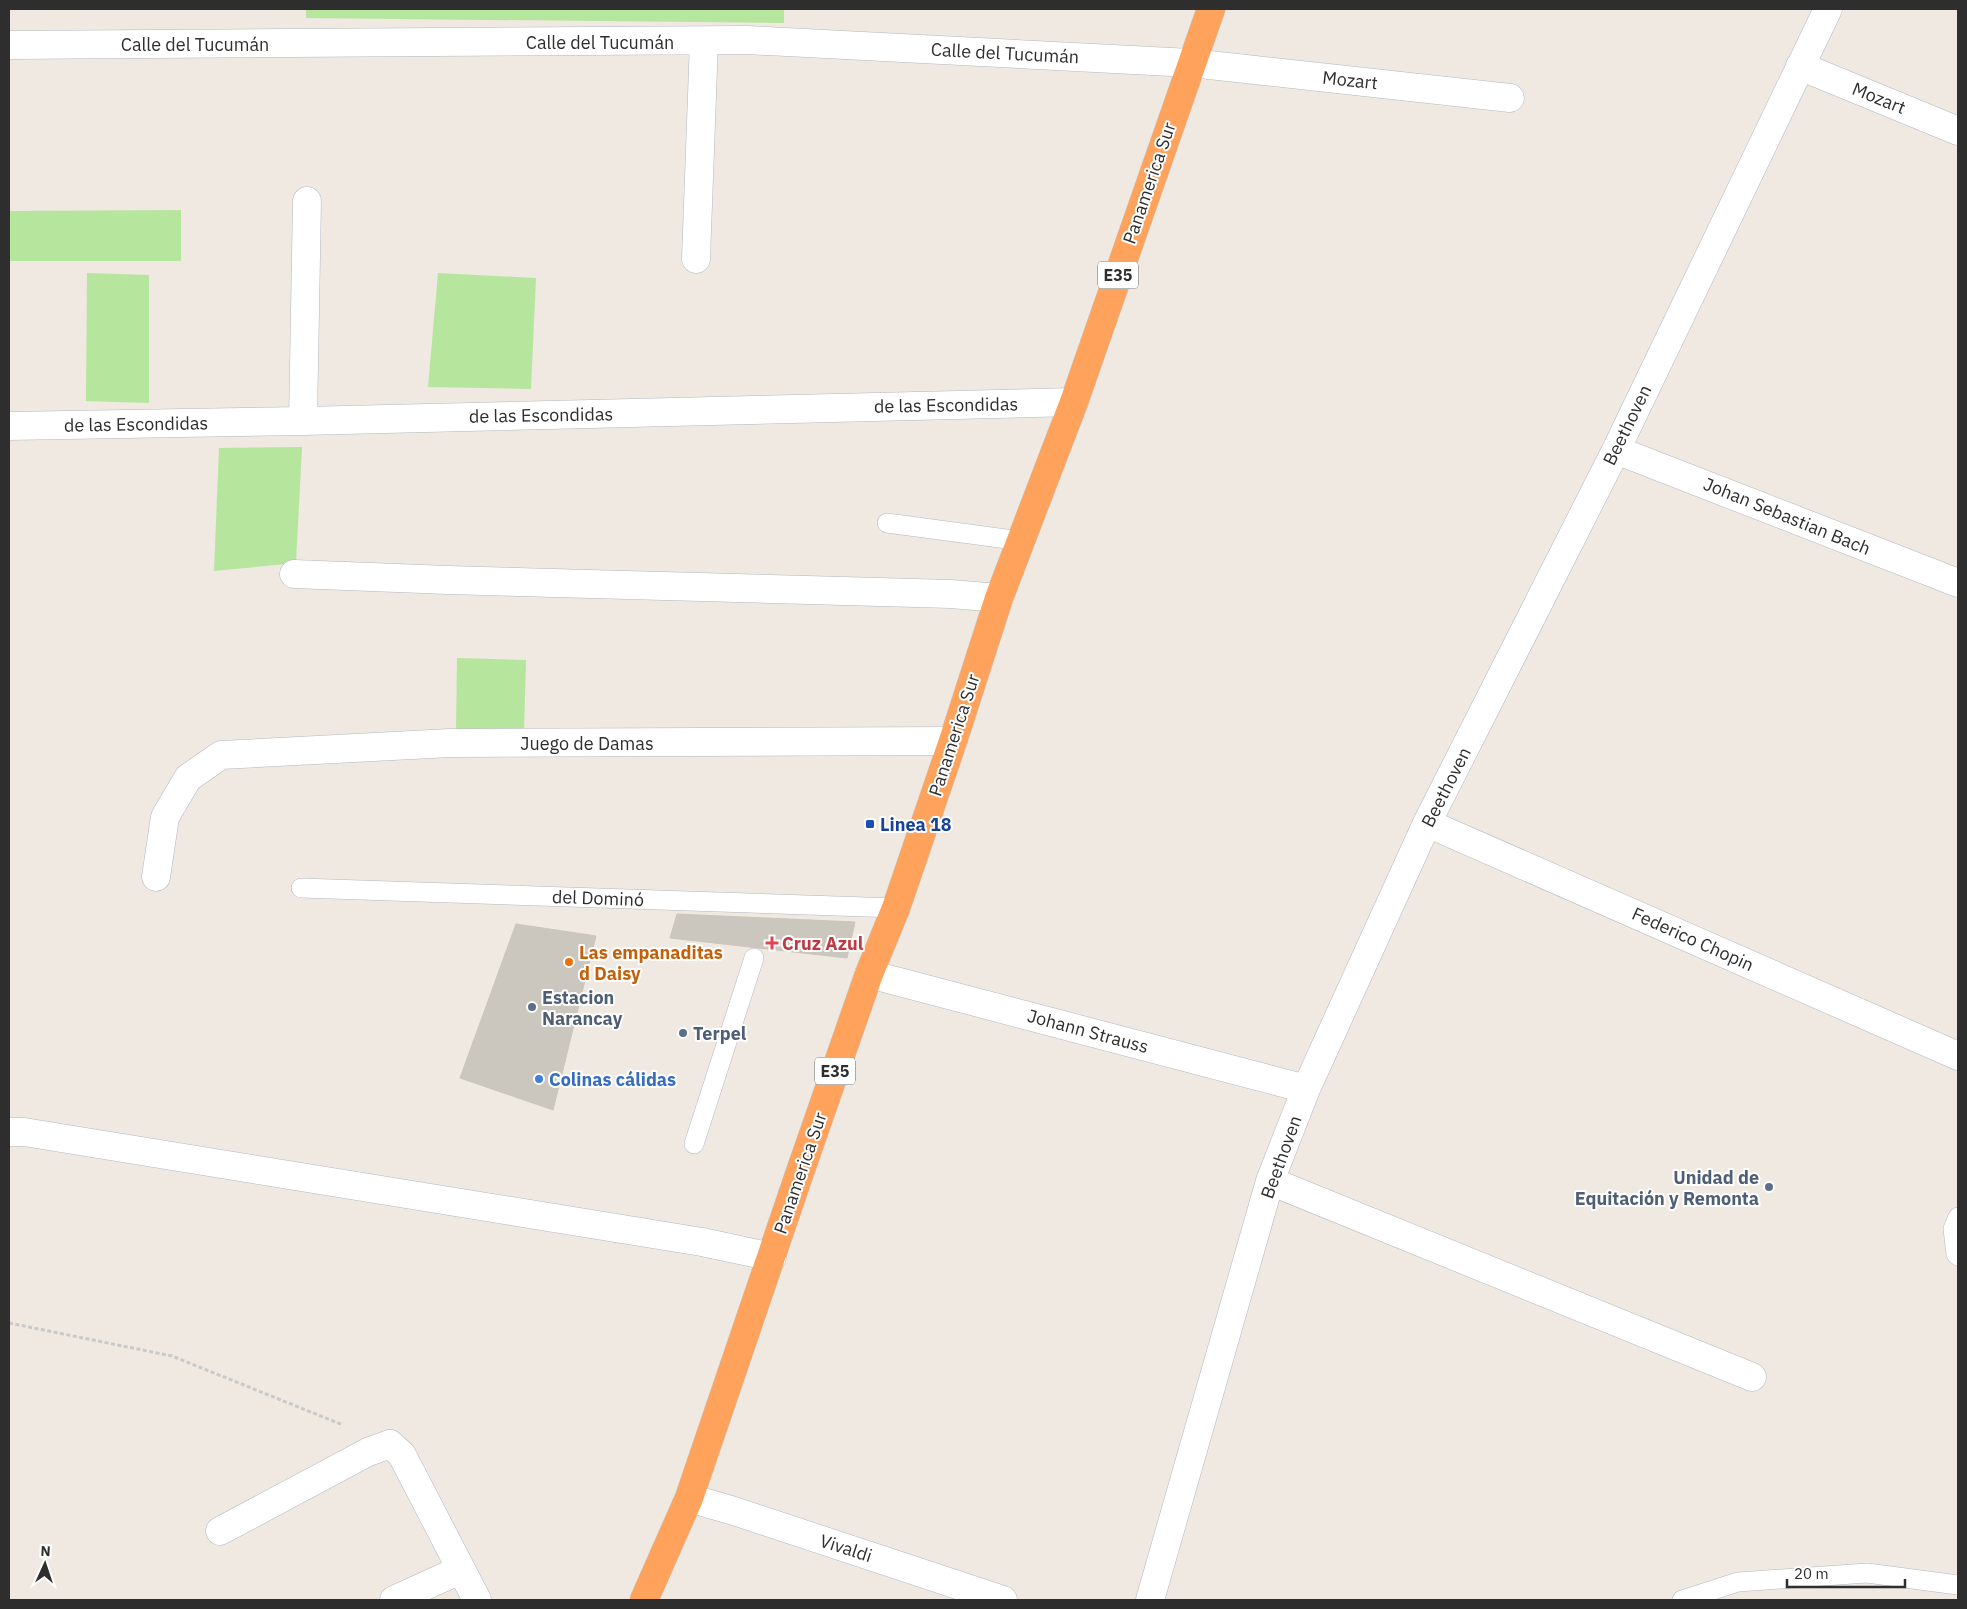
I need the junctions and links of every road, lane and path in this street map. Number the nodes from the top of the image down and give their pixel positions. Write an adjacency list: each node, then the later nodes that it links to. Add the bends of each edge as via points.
1 (1211, 9): 5 (highway, Panamerica Sur / E35)
2 (1828, 9): 6 (street, Beethoven)
3 (704, 41): 4 (street, Calle del Tucumán); 5 (street, Calle del Tucumán, via 747,40); 10 (street)
4 (9, 45)
5 (1191, 63): 7 (street, Mozart); 11 (highway, Panamerica Sur / E35)
6 (1800, 66): 8 (street, Mozart); 14 (street, Beethoven)
7 (1510, 98)
8 (1958, 131)
9 (307, 201): 12 (street)
10 (696, 259)
11 (1074, 402): 12 (street, de las Escondidas); 16 (highway, Panamerica Sur / E35)
12 (303, 421): 13 (street, de las Escondidas)
13 (9, 426)
14 (1616, 450): 18 (street, Johan Sebastian Bach); 21 (street, Beethoven)
15 (887, 523): 16 (lane)
16 (1022, 541): 19 (highway, Panamerica Sur / E35)
17 (294, 574): 19 (street)
18 (1958, 584)
19 (999, 598): 20 (highway, Panamerica Sur / E35)
20 (953, 741): 22 (street, Juego de Damas, via 450,743 221,755 188,778 165,817); 24 (highway, Panamerica Sur / E35)
21 (1427, 823): 27 (street, Federico Chopin); 28 (street, Beethoven)
22 (156, 877)
23 (301, 888): 24 (lane, del Dominó)
24 (896, 908): 26 (highway, Panamerica Sur / E35)
25 (754, 958): 30 (lane)
26 (869, 974): 28 (street, Johann Strauss); 34 (highway, Panamerica Sur / E35)
27 (1958, 1056)
28 (1306, 1089): 31 (street, Beethoven)
29 (9, 1132): 34 (street, via 34,1133 672,1237)
30 (694, 1144)
31 (1270, 1182): 36 (street); 46 (street, Beethoven)
32 (1958, 1217): 33 (lane, via 1953,1229)
33 (1958, 1256)
34 (772, 1257): 38 (highway, Panamerica Sur / E35)
35 (9, 1323): 37 (path, via 172,1356)
36 (1752, 1377)
37 (390, 1444): 39 (street, via 368,1452); 40 (street, via 402,1456)
38 (689, 1498): 44 (highway, Panamerica Sur / E35); 45 (street, Vivaldi)
39 (220, 1532)
40 (460, 1570): 42 (street); 43 (street)
41 (1958, 1585): 47 (lane, via 1867,1573 1738,1582)
42 (394, 1600)
43 (477, 1600)
44 (644, 1600)
45 (1003, 1600)
46 (1150, 1600)
47 (1682, 1600)

